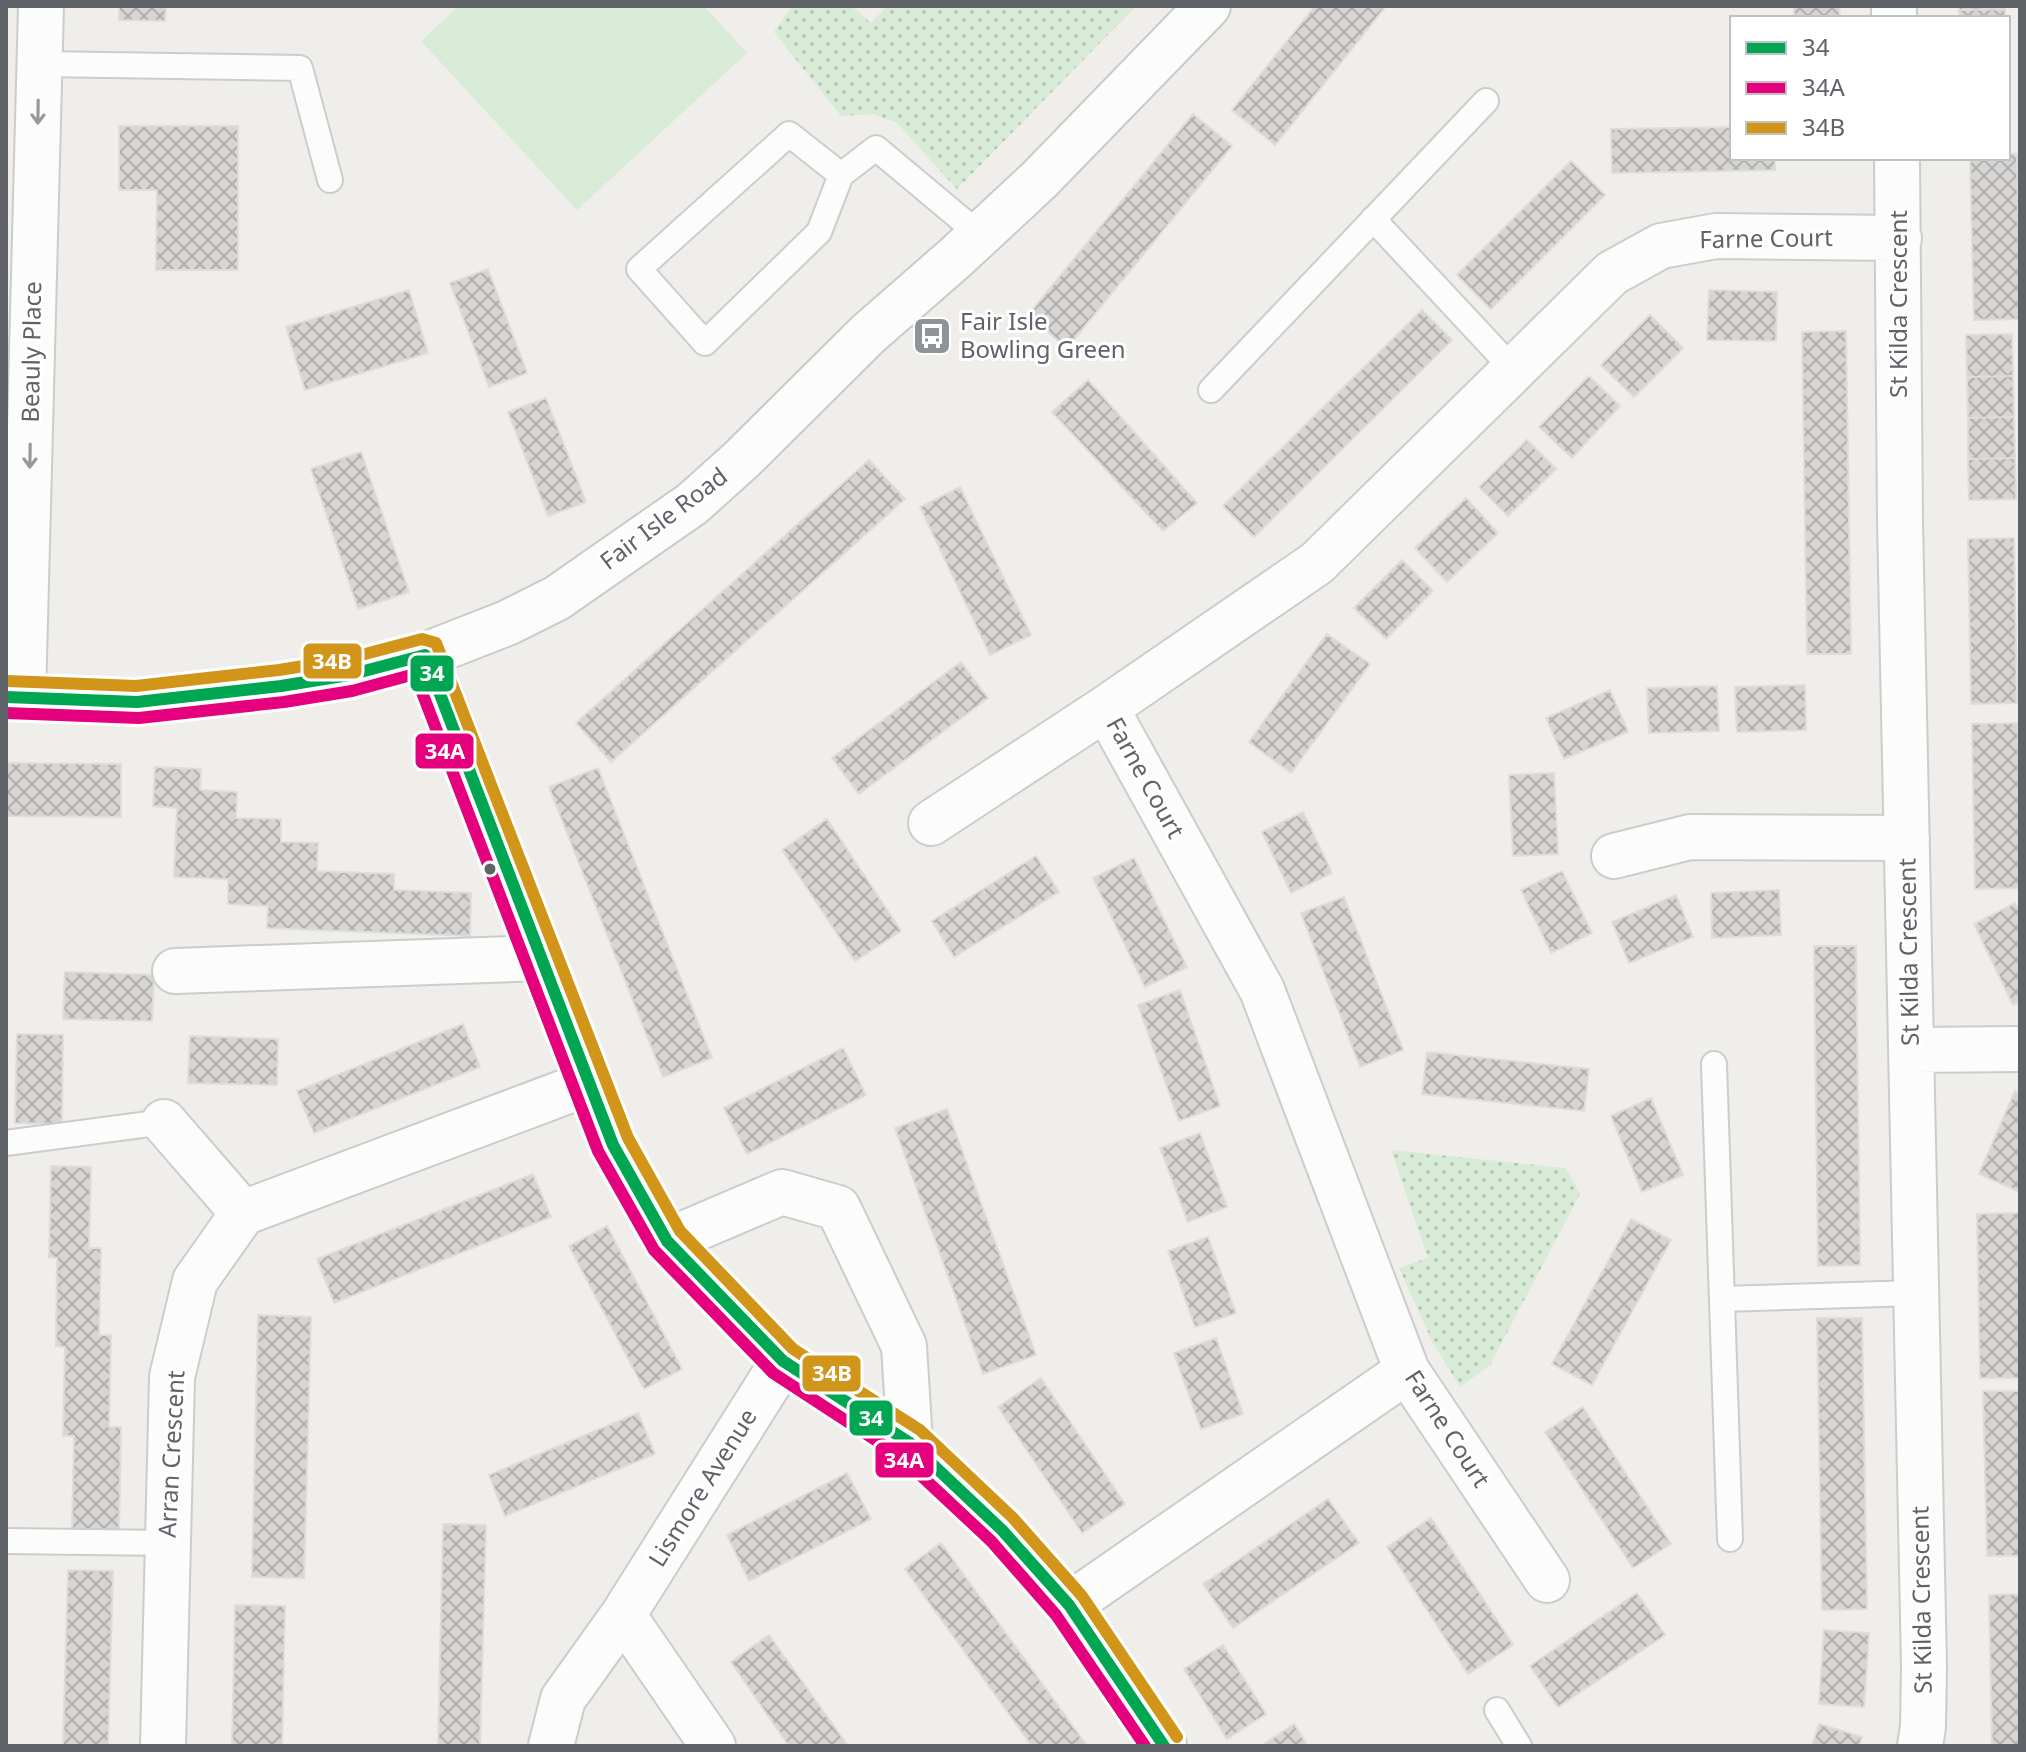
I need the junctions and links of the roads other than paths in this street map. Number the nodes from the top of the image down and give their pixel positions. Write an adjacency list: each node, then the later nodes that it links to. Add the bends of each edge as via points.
1 (41, 6): 3 (street, Beauly Place)
2 (1208, 6): 9 (street, Fair Isle Road)
3 (39, 64): 7 (lane, via 300,68); 14 (street, Beauly Place, one-way to 14)
4 (1486, 101): 8 (lane)
5 (1897, 160): 10 (street, St Kilda Crescent)
6 (841, 175): 6 (lane, via 819,232 705,343 639,269 789,134); 9 (lane, via 876,148)
7 (330, 180)
8 (1373, 219): 11 (lane); 12 (lane)
9 (980, 235): 13 (street, Fair Isle Road, via 868,334 692,504 557,598)
10 (1899, 238): 11 (street, Farne Court, via 1716,236 1661,246 1612,273); 17 (street, St Kilda Crescent)
11 (1513, 369): 15 (street, Farne Court, via 1317,563)
12 (1211, 390)
13 (425, 655): 14 (street, Fair Isle Road, via 349,675 151,700); 19 (street)
14 (15, 697)
15 (1106, 708): 16 (street); 32 (street, Farne Court, via 1262,990)
16 (931, 823)
17 (1907, 838): 18 (street, via 1690,837); 22 (street, St Kilda Crescent)
18 (1614, 856)
19 (542, 958): 20 (street); 24 (street)
20 (175, 971)
21 (2020, 1049): 22 (street)
22 (1912, 1050): 29 (street, St Kilda Crescent)
23 (1714, 1064): 30 (lane)
24 (589, 1083): 27 (street); 28 (street, via 613,1145)
25 (164, 1122): 26 (lane); 27 (street)
26 (6, 1143)
27 (243, 1213): 36 (street, Arran Crescent, via 195,1281 172,1377)
28 (667, 1241): 31 (street); 33 (street, via 782,1192 838,1208 904,1346)
29 (1916, 1293): 30 (lane); 46 (street, St Kilda Crescent, via 1924,1666)
30 (1723, 1299): 34 (lane)
31 (783, 1361): 33 (street); 39 (street, Lismore Avenue)
32 (1407, 1371): 37 (street, Farne Court); 38 (street)
33 (910, 1443): 38 (street, via 1002,1530)
34 (1730, 1539)
35 (6, 1541): 36 (lane)
36 (168, 1543): 41 (street, Arran Crescent)
37 (1547, 1580)
38 (1069, 1605): 44 (street)
39 (623, 1615): 42 (street, Lismore Avenue, via 563,1699); 43 (street)
40 (1497, 1710): 45 (lane)
41 (163, 1746)
42 (551, 1746)
43 (713, 1746)
44 (1164, 1746)
45 (1519, 1746)
46 (1920, 1746)

